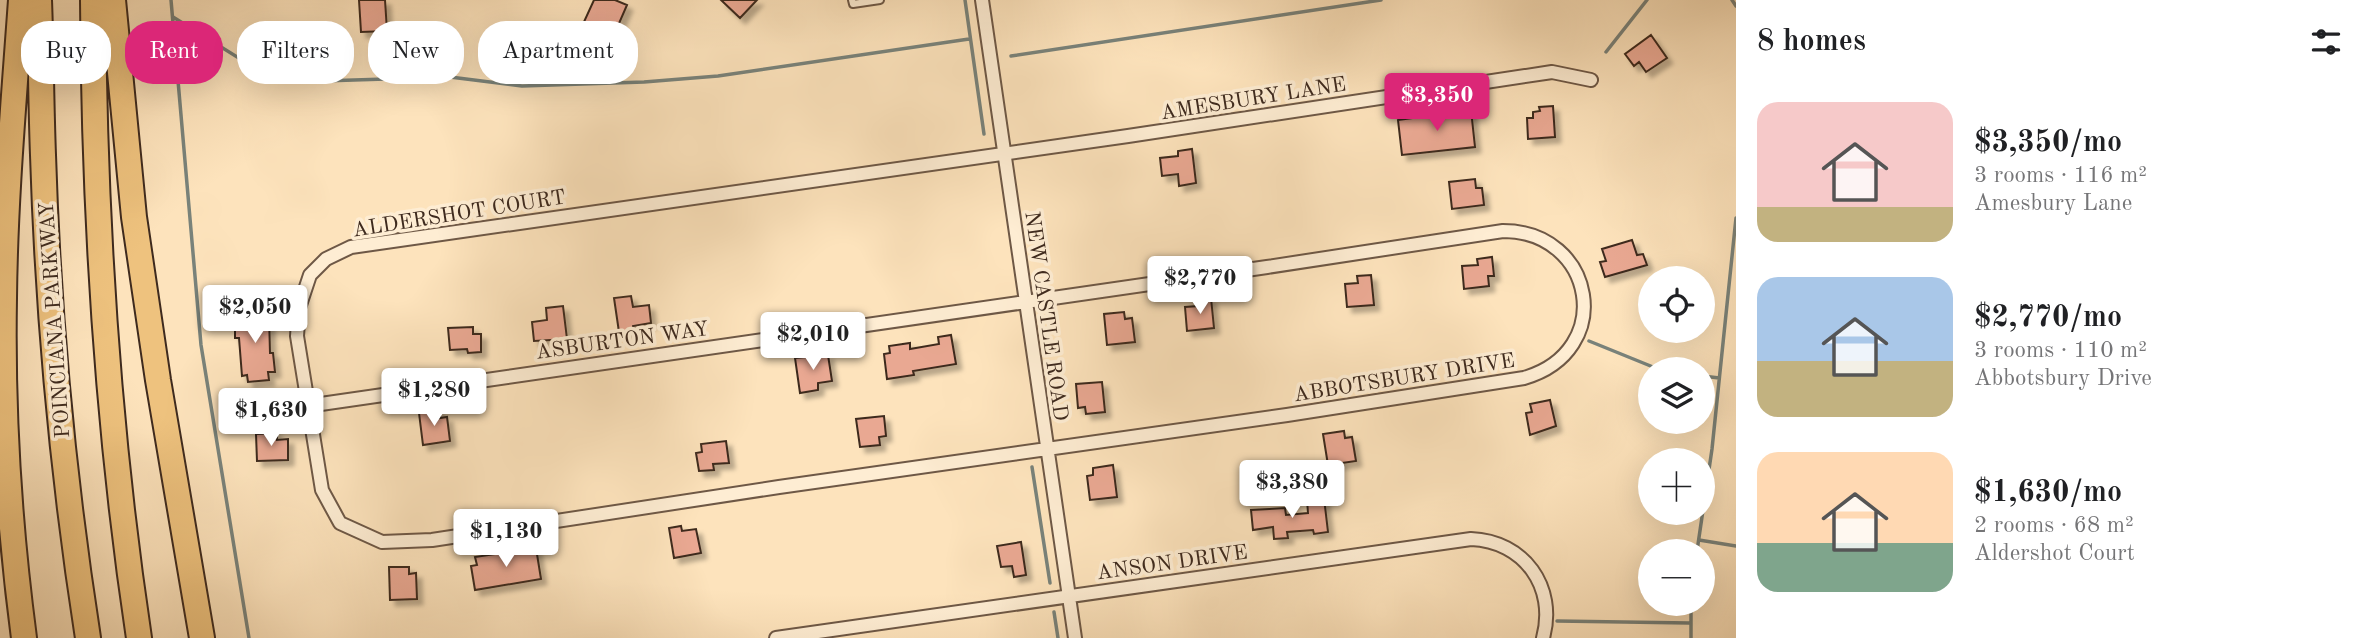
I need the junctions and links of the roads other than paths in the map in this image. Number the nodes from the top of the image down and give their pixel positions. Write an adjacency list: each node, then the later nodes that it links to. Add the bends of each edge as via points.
1 (22, 0): 14 (highway, via 5,247 4,362 10,507)
2 (39, 0): 15 (highway, POINCIANA PARKWAY, via 59,417)
3 (93, 0): 16 (highway, via 104,338)
4 (113, 0): 17 (highway, via 134,217)
5 (880, 0): 7 (lane)
6 (982, 0): 9 (street, NEW CASTLE ROAD)
7 (853, 2)
8 (1591, 80): 9 (street, AMESBURY LANE, via 1552,72)
9 (1004, 153): 10 (street, NEW CASTLE ROAD); 11 (street, ALDERSHOT COURT, via 351,247 326,259 303,289 297,336)
10 (1026, 300): 11 (street, ASBURTON WAY); 12 (street, NEW CASTLE ROAD); 12 (street, ABBOTSBURY DRIVE, via 1503,231 1536,236 1556,247 1570,263 1582,290 1582,321 1574,344 1555,365 1535,375)
11 (307, 406): 12 (street, ALDERSHOT COURT, via 322,490 340,523 382,542 432,540)
12 (1047, 448): 13 (street, NEW CASTLE ROAD)
13 (1068, 596): 18 (street, ANSON DRIVE); 19 (street, NEW CASTLE ROAD); 20 (street, ANSON DRIVE, via 1482,539 1513,551 1535,573 1546,606)
14 (24, 638)
15 (88, 638)
16 (139, 638)
17 (202, 638)
18 (776, 638)
19 (1074, 638)
20 (1543, 638)

